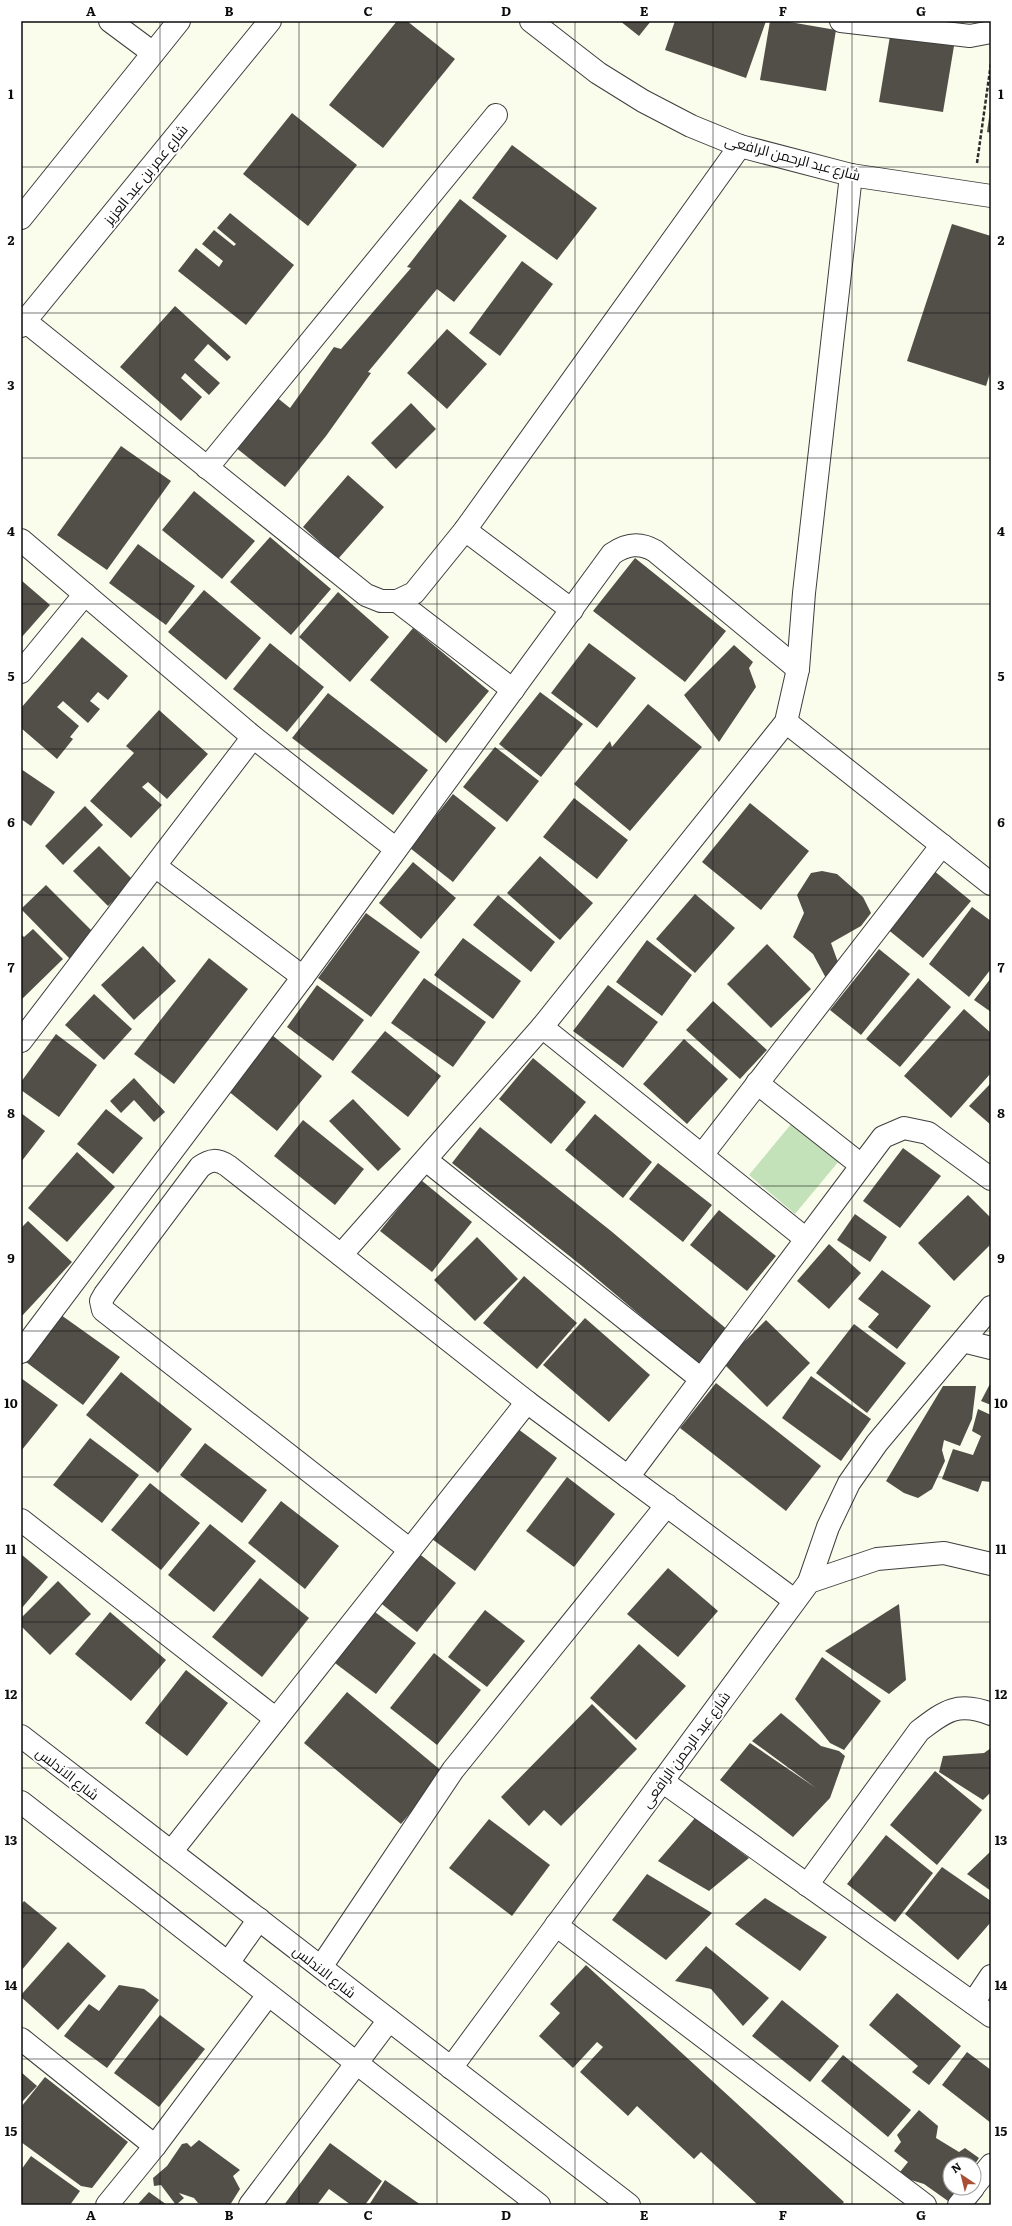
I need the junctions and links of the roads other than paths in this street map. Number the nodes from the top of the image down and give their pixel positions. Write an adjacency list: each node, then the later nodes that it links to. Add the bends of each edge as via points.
1 (110, 21): 7 (street)
2 (179, 21): 7 (street)
3 (270, 21): 13 (street, شارع عمر بن عبد العزيز)
4 (531, 21): 9 (street, شارع عبد الرحمن الرافعى, via 598,73 643,101 691,126)
5 (840, 21): 6 (street, via 970,36)
6 (991, 32)
7 (153, 53): 12 (street)
8 (496, 115): 14 (street)
9 (740, 146): 10 (street, شارع عبد الرحمن الرافعى); 15 (street)
10 (851, 175): 11 (street, شارع عبد الرحمن الرافعى); 20 (street, via 804,593)
11 (982, 195)
12 (21, 218)
13 (23, 324): 14 (street)
14 (207, 468): 18 (street, via 366,595 381,601)
15 (465, 530): 18 (street, via 414,593); 19 (street)
16 (21, 540): 17 (street)
17 (84, 594): 21 (street); 24 (street)
18 (397, 601): 22 (street)
19 (572, 610): 20 (street, via 612,554 631,545 648,547); 22 (street)
20 (798, 669): 23 (street)
21 (21, 672)
22 (513, 690): 26 (street)
23 (786, 722): 25 (street); 30 (street)
24 (253, 737): 26 (street); 27 (street)
25 (942, 845): 28 (street); 32 (street)
26 (396, 849): 29 (street)
27 (155, 866): 29 (street); 31 (street)
28 (991, 884)
29 (303, 978): 42 (street)
30 (542, 1027): 33 (street); 34 (street)
31 (21, 1041)
32 (757, 1083): 33 (street); 35 (street)
33 (702, 1155): 37 (street)
34 (426, 1160): 38 (street); 43 (street)
35 (861, 1165): 36 (street, via 883,1137 904,1128 928,1133); 37 (street)
36 (991, 1179)
37 (806, 1239): 43 (street)
38 (341, 1255): 44 (street); 48 (street, via 228,1166 219,1160 209,1161 200,1167 101,1302 103,1310)
39 (991, 1307): 40 (street)
40 (963, 1340): 41 (street); 50 (street, via 877,1444 849,1483 828,1527)
41 (991, 1348)
42 (21, 1352)
43 (701, 1379): 45 (street)
44 (527, 1402): 45 (street); 48 (street)
45 (628, 1477): 46 (street)
46 (667, 1505): 51 (street); 62 (street, via 453,1770)
47 (21, 1520): 53 (street)
48 (410, 1550): 53 (street)
49 (991, 1564): 50 (street, via 944,1553 877,1559)
50 (809, 1582): 51 (street, شارع عبد الرحمن الرافعى)
51 (794, 1600): 55 (street, شارع عبد الرحمن الرافعى)
52 (991, 1714): 58 (street, via 974,1707 944,1712 918,1731)
53 (276, 1719): 57 (street)
54 (21, 1736): 57 (street, شارع الاندلس)
55 (662, 1781): 58 (street); 60 (street, شارع عبد الرحمن الرافعى)
56 (21, 1802): 61 (street)
57 (171, 1852): 59 (street, شارع الاندلس)
58 (807, 1885): 65 (street)
59 (259, 1919): 61 (street); 62 (street, شارع الاندلس)
60 (556, 1925): 70 (street, شارع عبد الرحمن الرافعى); 79 (street)
61 (228, 1963): 64 (street)
62 (321, 1967): 67 (street, شارع الاندلس)
63 (991, 1976): 65 (street)
64 (268, 1995): 69 (street); 71 (street)
65 (973, 2003): 66 (street)
66 (991, 2016)
67 (389, 2020): 69 (street); 70 (street, شارع الاندلس)
68 (21, 2039): 71 (street)
69 (357, 2064): 76 (street); 77 (street)
70 (451, 2068): 78 (street, شارع الاندلس)
71 (155, 2146): 75 (street)
72 (991, 2165): 73 (street)
73 (982, 2176)
74 (966, 2196): 80 (street)
75 (108, 2205)
76 (250, 2205)
77 (539, 2205)
78 (629, 2205)
79 (925, 2205)
80 (959, 2205)

